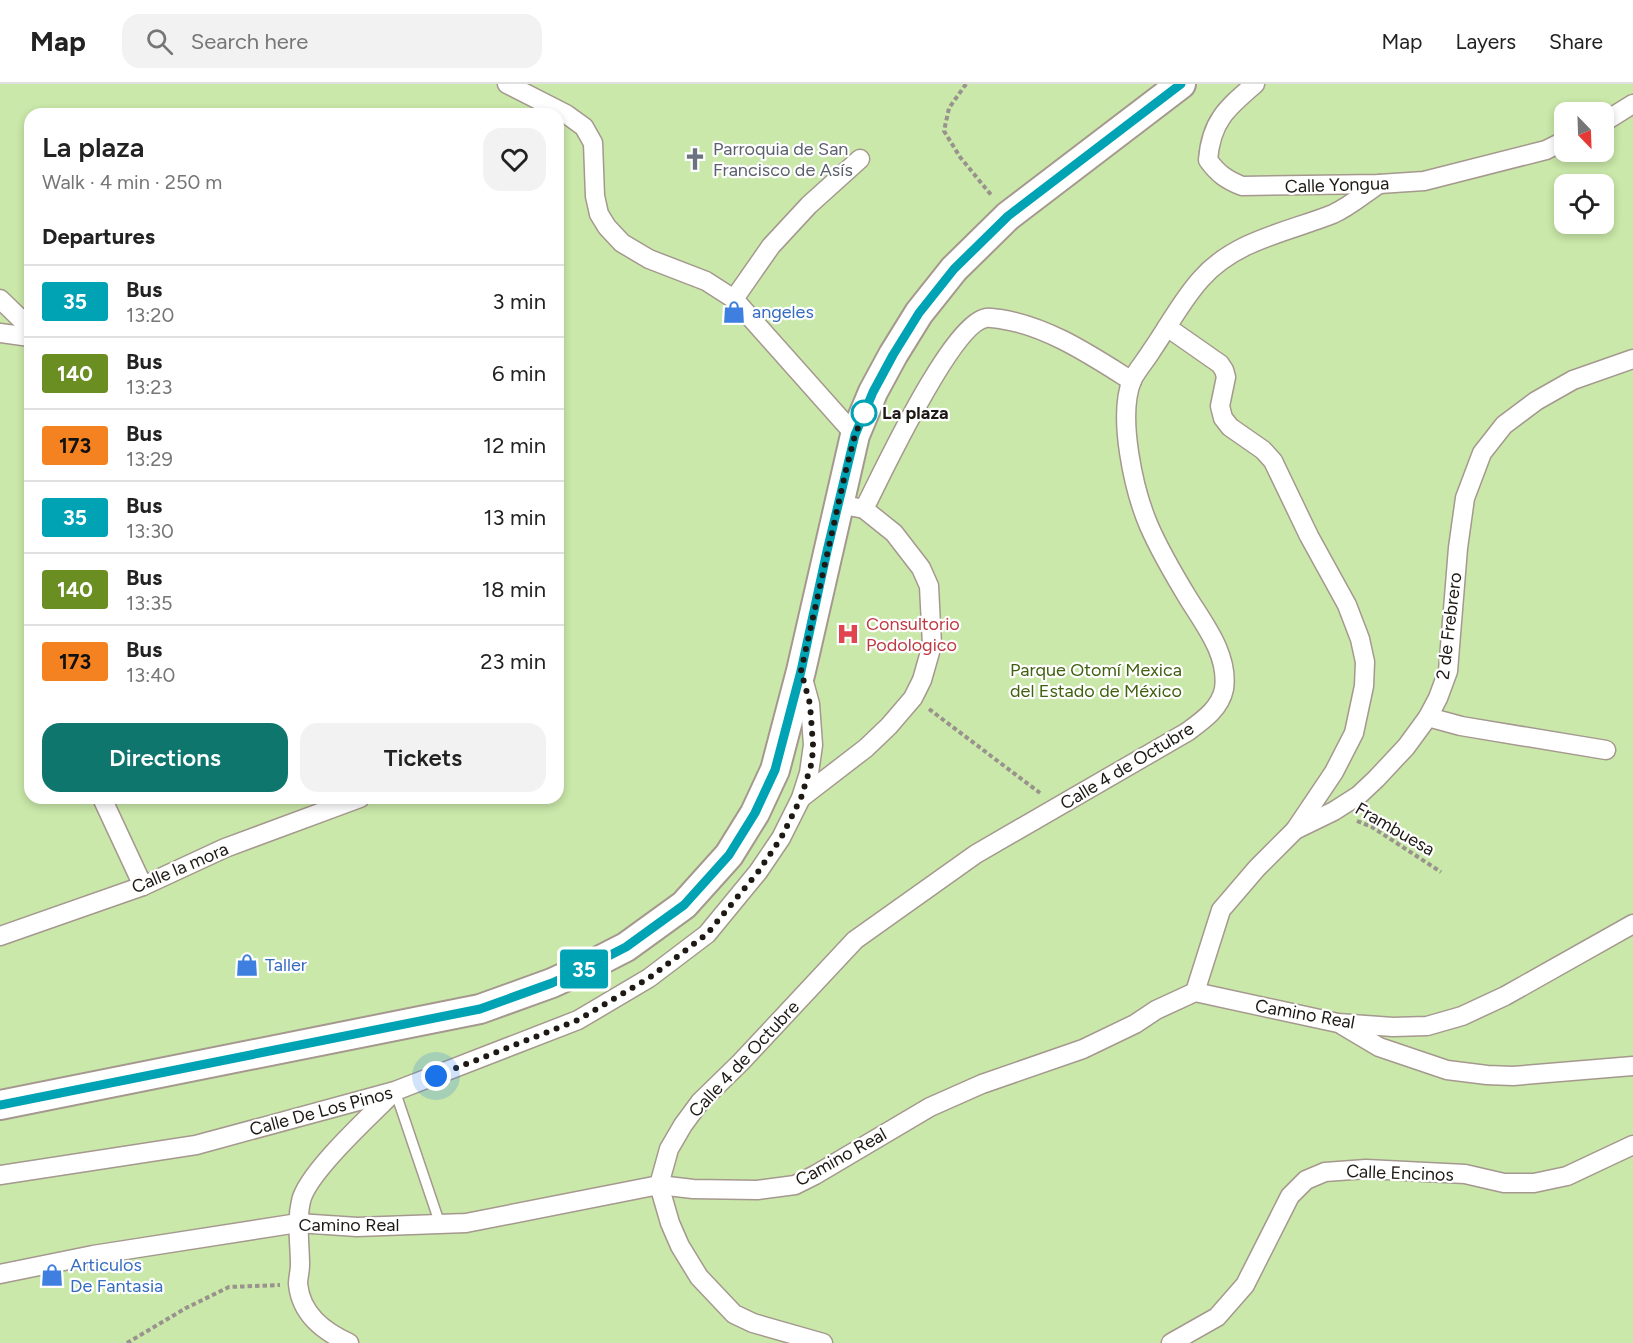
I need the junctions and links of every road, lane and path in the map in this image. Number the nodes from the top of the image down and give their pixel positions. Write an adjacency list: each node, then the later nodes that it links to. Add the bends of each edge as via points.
1 (507, 84): 6 (street)
2 (966, 84): 12 (path, via 949,108 944,131)
3 (1181, 84): 12 (main road)
4 (1255, 84): 11 (street, Calle Yongua, via 1230,105 1213,129 1208,160 1217,172 1242,186)
5 (1633, 104): 8 (street)
6 (554, 108)
7 (564, 113): 13 (street, via 584,127 593,143 598,214 621,243 649,260 706,281)
8 (1614, 116)
9 (1554, 146): 11 (street, Calle Yongua, via 1424,181)
10 (860, 159): 13 (street, via 771,246)
11 (1379, 184): 16 (street, Calle 4 de Octubre, via 1336,213 1263,237 1225,258 1201,278)
12 (1008, 216): 21 (main road, via 954,269 919,313 873,392)
13 (734, 298): 21 (street)
14 (0, 299): 15 (street)
15 (24, 322)
16 (1167, 327): 20 (street, Calle 4 de Octubre); 32 (street, via 1224,370 1220,406 1223,418 1273,461 1347,605 1360,639 1365,662 1364,686 1354,733 1334,772)
17 (0, 333): 18 (street)
18 (24, 336)
19 (1633, 359): 25 (street, 2 de Frebrero, via 1573,380 1536,401 1504,425 1482,453 1465,498 1448,671)
20 (1132, 381): 22 (street, via 1040,330 986,318 969,327 953,346); 30 (street, Calle 4 de Octubre, via 1126,413 1135,481 1162,553 1220,653 1224,688 1218,704 1187,732)
21 (855, 435): 22 (main road)
22 (851, 506): 23 (main road); 24 (street, via 894,533 929,585 932,645)
23 (801, 671): 27 (street, Calle De Los Pinos, via 810,704 813,745); 41 (main road, via 775,770 729,855 684,905 626,947 552,983 480,1009)
24 (914, 698): 27 (street, via 866,748); 30 (path)
25 (1428, 717): 26 (street); 31 (street, 2 de Frebrero, via 1377,779)
26 (1606, 750)
27 (801, 798): 40 (street, Calle De Los Pinos, via 758,872 707,934 649,978 578,1020)
28 (105, 804): 34 (street)
29 (348, 804): 34 (street, Calle la mora, via 225,848)
30 (1058, 808): 44 (street, Calle 4 de Octubre, via 976,854 855,940 700,1102 669,1149)
31 (1334, 811): 32 (street, 2 de Frebrero); 33 (path, Frambuesa, via 1371,827)
32 (1295, 830): 37 (street, 2 de Frebrero, via 1221,910)
33 (1441, 872)
34 (143, 886): 36 (street, Calle la mora)
35 (1633, 924): 38 (street, Camino Real, via 1462,1016 1426,1026)
36 (0, 936)
37 (1195, 992): 38 (street, Camino Real); 44 (street, Camino Real, via 1083,1049 982,1083 930,1107 795,1185 727,1191)
38 (1338, 1023): 39 (street, via 1379,1047 1447,1070 1513,1076)
39 (1633, 1065)
40 (395, 1091): 43 (street, Calle De Los Pinos, via 196,1145); 45 (street, via 313,1178 302,1198); 46 (lane)
41 (0, 1105)
42 (1633, 1144): 52 (street, Calle Encinos, via 1567,1176 1534,1183 1504,1183 1465,1174 1366,1169 1325,1172 1306,1180 1290,1196 1245,1285 1217,1317)
43 (0, 1175)
44 (659, 1185): 46 (street, Camino Real, via 466,1223); 51 (street, via 680,1246 716,1297 734,1314 753,1323)
45 (298, 1223): 46 (street, Camino Real, via 357,1227); 47 (street, Camino Real, via 93,1255); 48 (street)
46 (440, 1224)
47 (0, 1274)
48 (298, 1284): 49 (path, via 229,1287); 50 (street, via 304,1308 319,1326)
49 (127, 1343)
50 (349, 1343)
51 (823, 1343)
52 (1171, 1343)

